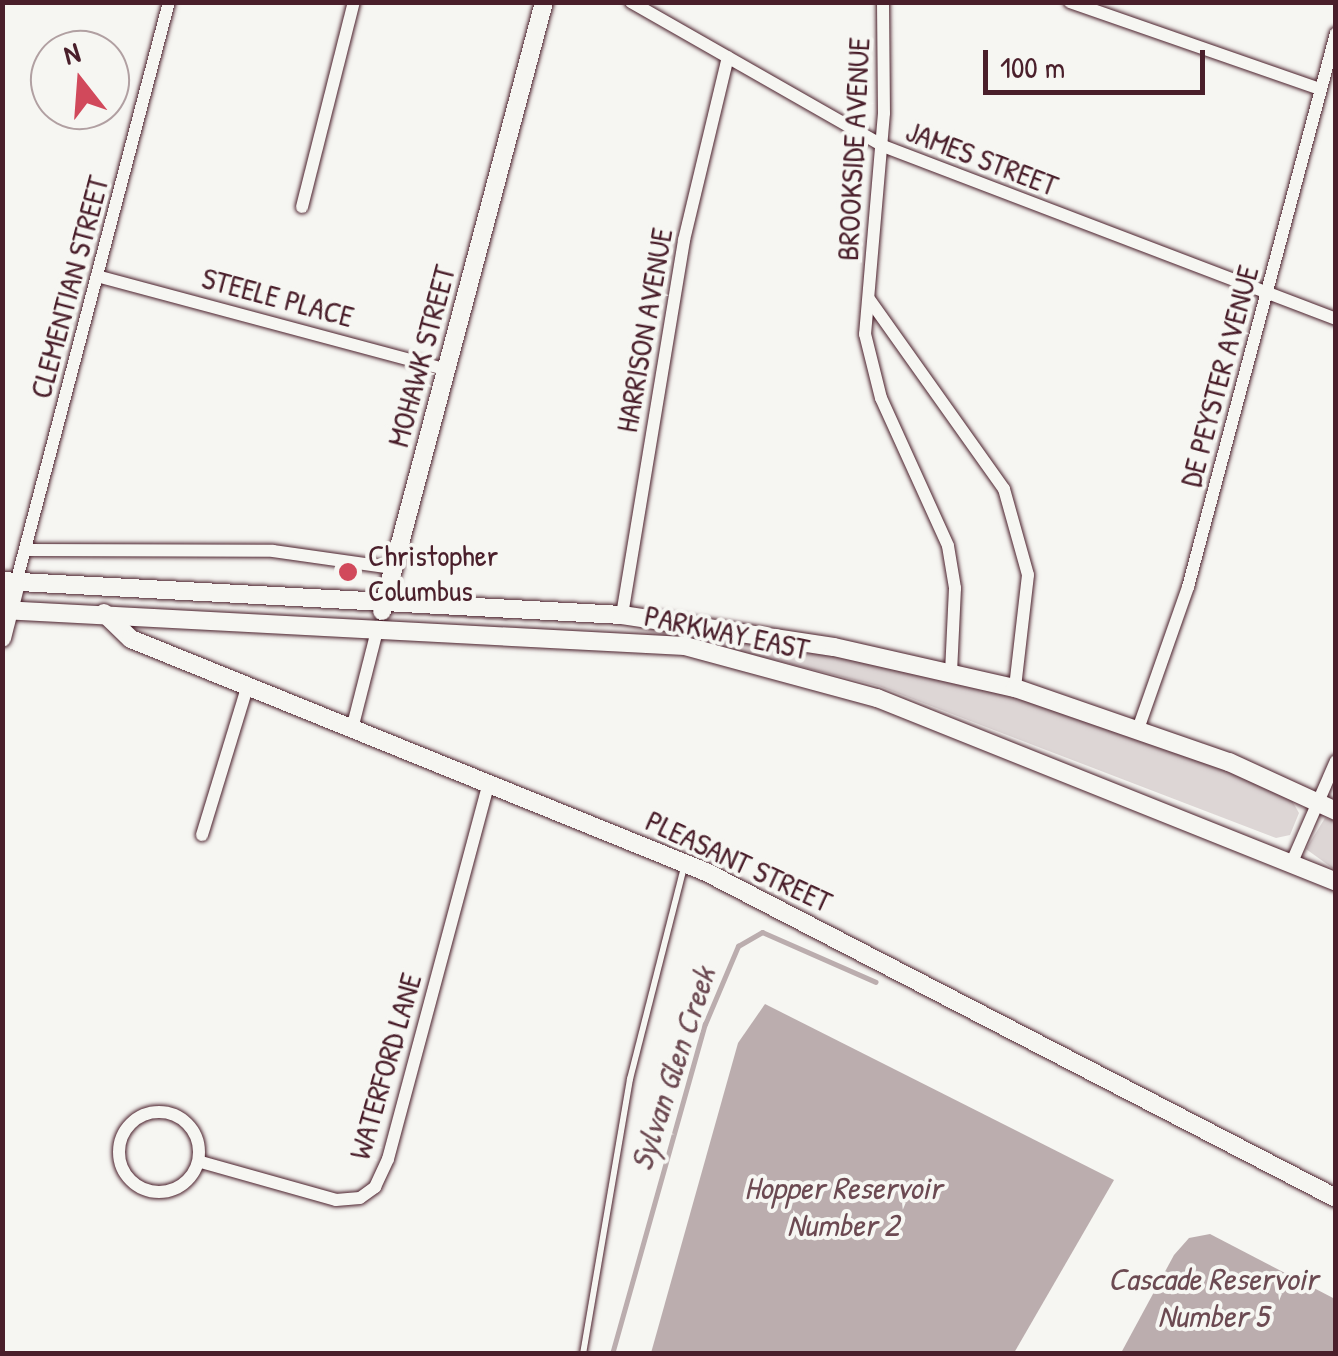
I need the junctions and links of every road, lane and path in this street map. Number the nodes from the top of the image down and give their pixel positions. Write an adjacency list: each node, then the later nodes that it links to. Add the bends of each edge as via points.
1 (168, 2): 12 (street, CLEMENTIAN STREET)
2 (354, 2): 11 (street)
3 (544, 2): 16 (street, MOHAWK STREET)
4 (631, 2): 8 (street, JAMES STREET)
5 (884, 2): 10 (street, BROOKSIDE AVENUE)
6 (1070, 2): 9 (street)
7 (1336, 33): 9 (street, DE PEYSTER AVENUE)
8 (728, 58): 10 (street, JAMES STREET); 23 (street, HARRISON AVENUE, via 684,240)
9 (1320, 89): 13 (street, DE PEYSTER AVENUE)
10 (883, 146): 13 (street, JAMES STREET); 14 (street, BROOKSIDE AVENUE)
11 (302, 206)
12 (97, 276): 16 (street, STEELE PLACE); 17 (street, CLEMENTIAN STREET)
13 (1266, 296): 15 (street, JAMES STREET); 30 (street, DE PEYSTER AVENUE, via 1188,586)
14 (869, 299): 26 (street, BROOKSIDE AVENUE, via 868,359 948,546 955,588); 28 (street, BROOKSIDE AVENUE, via 1004,490 1028,575)
15 (1336, 319)
16 (445, 369): 18 (street, MOHAWK STREET)
17 (26, 550): 18 (street, via 273,551); 19 (street, CLEMENTIAN STREET)
18 (393, 568): 20 (street, MOHAWK STREET)
19 (9, 582): 20 (street, PARKWAY EAST); 21 (street)
20 (384, 604): 23 (street, PARKWAY EAST); 24 (street, MOHAWK STREET)
21 (6, 610): 22 (street, PARKWAY EAST); 25 (street)
22 (104, 613): 24 (street, PARKWAY EAST); 27 (street, PLEASANT STREET, via 131,639)
23 (622, 614): 26 (street, PARKWAY EAST)
24 (378, 627): 29 (street, MOHAWK STREET); 36 (street, PARKWAY EAST, via 622,638 743,659 896,704)
25 (2, 638)
26 (951, 672): 28 (street, PARKWAY EAST)
27 (248, 685): 29 (street, PLEASANT STREET); 35 (street)
28 (1015, 688): 30 (street, PARKWAY EAST)
29 (353, 724): 32 (street, PLEASANT STREET)
30 (1138, 728): 33 (street, PARKWAY EAST)
31 (1336, 761): 33 (street)
32 (489, 782): 37 (street, PLEASANT STREET); 39 (street, WATERFORD LANE, via 388,1159 375,1186 360,1198 336,1200)
33 (1318, 802): 34 (street, PARKWAY EAST); 36 (street)
34 (1336, 811)
35 (202, 836)
36 (1292, 862): 38 (street, PARKWAY EAST)
37 (686, 863): 40 (street, PLEASANT STREET); 41 (lane, via 630,1079)
38 (1336, 882)
39 (201, 1162): 39 (street, via 194,1132 163,1113 132,1118 118,1142 120,1162 145,1190 179,1187)
40 (1336, 1198)
41 (583, 1354)

